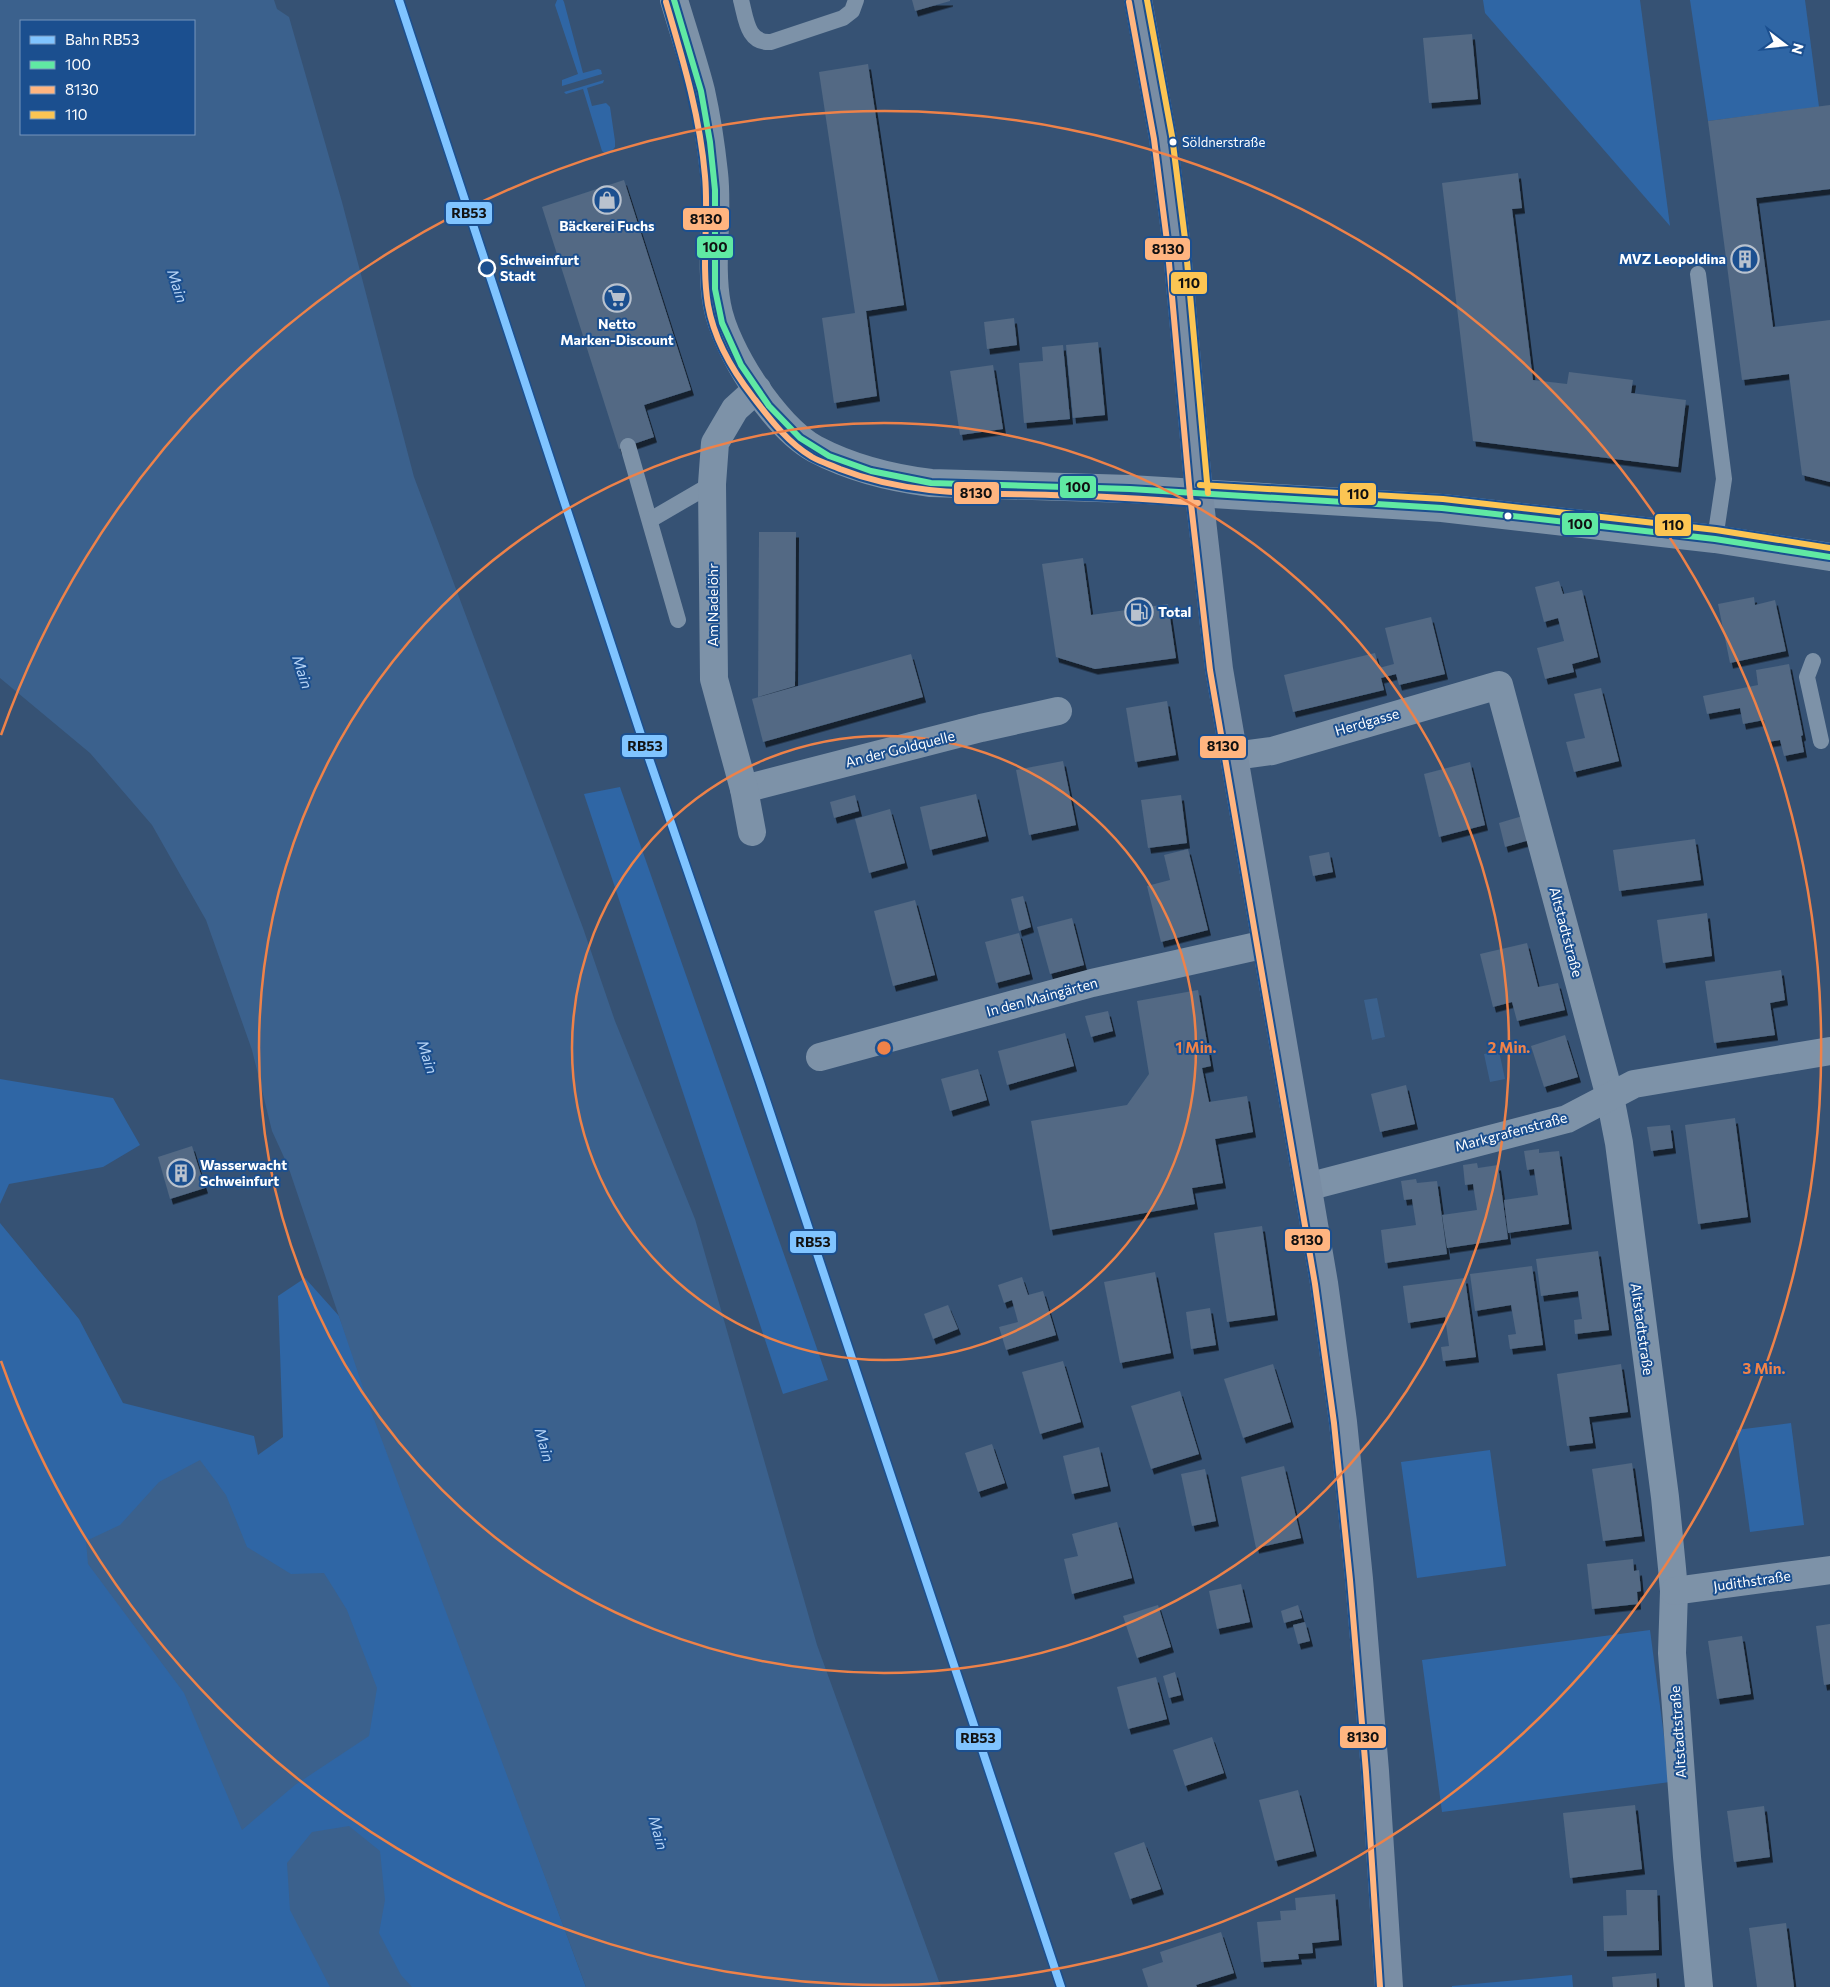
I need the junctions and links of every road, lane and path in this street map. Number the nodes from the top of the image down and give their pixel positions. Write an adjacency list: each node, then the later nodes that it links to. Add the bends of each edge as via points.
1 (674, 0): 6 (street, via 708,124 714,176 716,230 713,275 717,306 727,340)
2 (741, 0): 3 (lane, via 754,38 762,43 843,18 852,11)
3 (856, 0)
4 (1138, 0): 9 (main road, via 1163,138 1176,240)
5 (1698, 274): 11 (lane, via 1724,479)
6 (757, 389): 8 (street, Am Nadelöhr, via 735,409 715,443); 9 (street, via 791,430 814,448 848,464 902,480)
7 (628, 446): 10 (lane)
8 (712, 484): 10 (lane); 19 (street, Am Nadelöhr, via 714,679)
9 (1199, 494): 11 (street, via 1442,508); 18 (main road, via 1219,669)
10 (650, 520): 13 (lane)
11 (1715, 539): 12 (street)
12 (1830, 557)
13 (678, 620)
14 (1813, 661): 17 (lane, via 1807,678)
15 (1499, 685): 18 (street, Herdgasse, via 1272,751); 24 (street, Altstadtstraße)
16 (1058, 712): 19 (street, An der Goldquelle, via 981,728)
17 (1821, 741)
18 (1234, 756): 21 (main road)
19 (744, 789): 20 (street, Am Nadelöhr)
20 (752, 832)
21 (1266, 944): 23 (street, In den Maingärten, via 1092,983); 25 (main road)
22 (1830, 1051): 24 (street, Markgrafenstraße, via 1634,1084)
23 (820, 1057)
24 (1610, 1097): 25 (street, Markgrafenstraße, via 1567,1119); 27 (street, Altstadtstraße, via 1619,1143 1665,1497)
25 (1307, 1187): 28 (main road, via 1329,1316 1346,1447 1373,1752)
26 (1830, 1570): 27 (street, Judithstraße)
27 (1674, 1591): 29 (street, Altstadtstraße, via 1672,1653)
28 (1389, 1987)
29 (1699, 1987)

